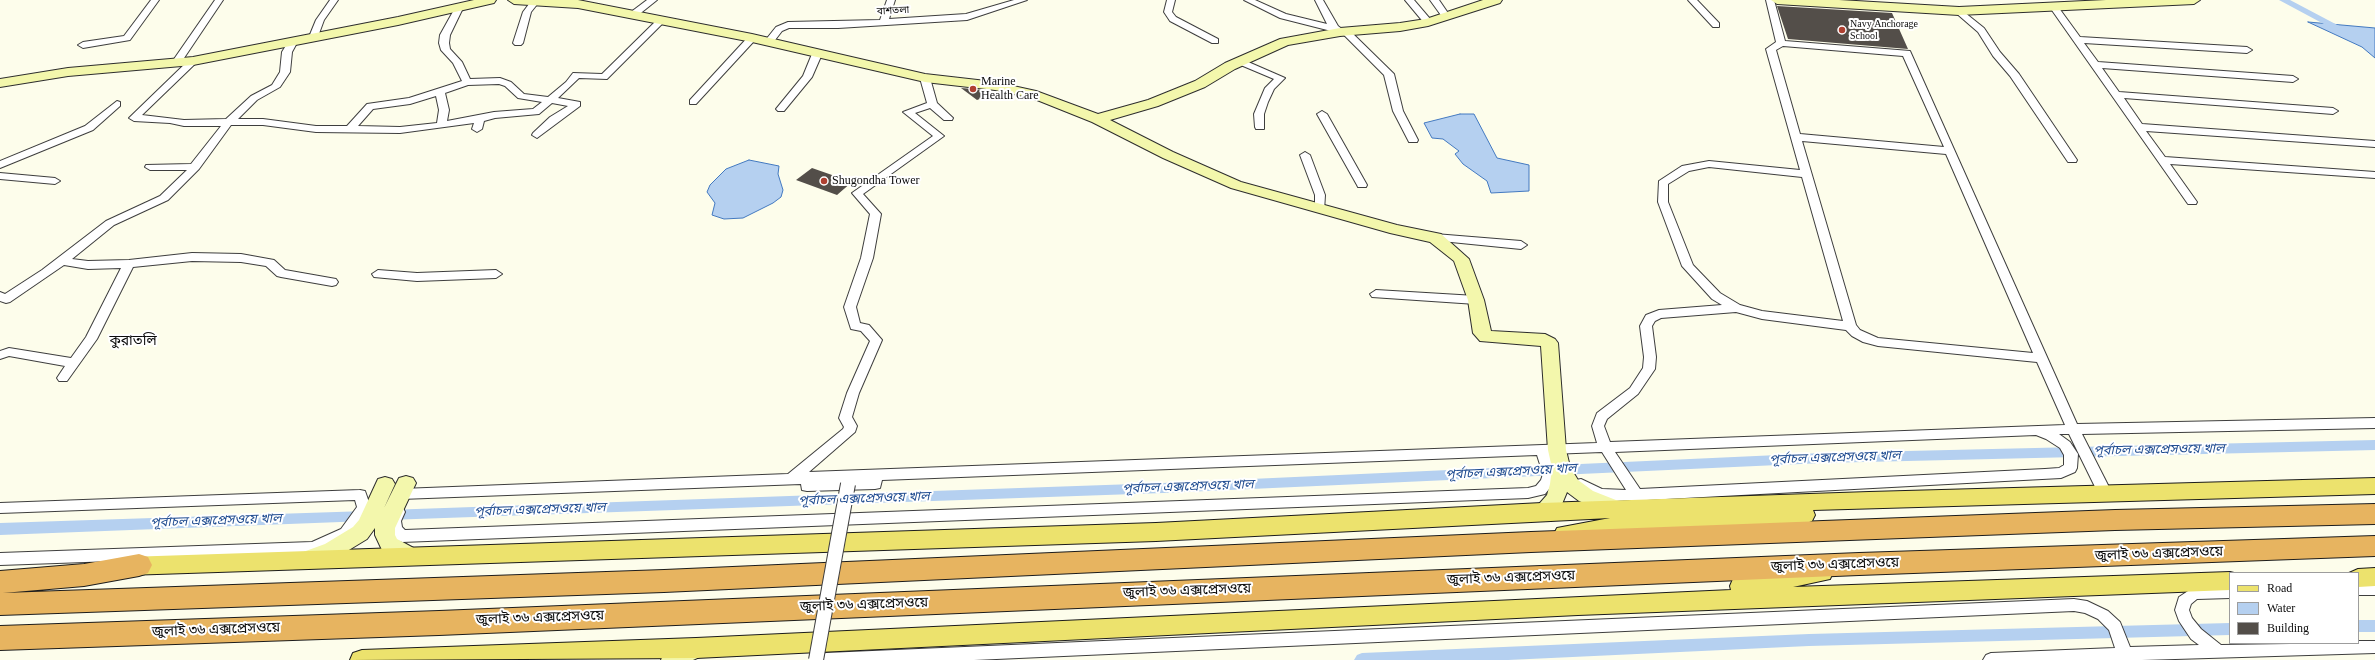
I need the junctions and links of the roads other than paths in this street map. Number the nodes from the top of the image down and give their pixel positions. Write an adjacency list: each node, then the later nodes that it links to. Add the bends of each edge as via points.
1 (155, 0): 40 (street, via 127,38)
2 (219, 0): 45 (street)
3 (334, 0): 32 (street, via 320,20)
4 (490, 0): 23 (street)
5 (514, 0): 20 (street)
6 (653, 0): 25 (street)
7 (891, 0): 28 (street)
8 (1023, 0): 19 (street, বাশতলা)
9 (1172, 0): 36 (street, via 1168,12 1173,19)
10 (1248, 0): 31 (street, via 1283,16)
11 (1319, 0): 31 (street)
12 (1409, 0): 29 (street)
13 (1434, 0): 26 (street)
14 (1496, 0): 26 (street)
15 (1692, 0): 30 (street)
16 (1770, 0): 39 (street)
17 (1777, 0): 24 (street)
18 (2194, 0): 22 (street)
19 (1012, 1): 28 (street, বাশতলা, via 966,17)
20 (535, 2): 21 (street); 38 (street, via 527,12)
21 (581, 2): 25 (street)
22 (2053, 6): 24 (street); 34 (street)
23 (459, 8): 32 (street); 49 (street, via 445,35 444,43)
24 (1959, 11): 75 (street, via 1981,30)
25 (634, 14): 27 (street)
26 (1446, 16): 29 (street)
27 (662, 20): 33 (street); 53 (street, via 604,77 576,75)
28 (884, 22): 37 (street, বাশতলা, via 788,25 779,29)
29 (1428, 22): 31 (street)
30 (1716, 26)
31 (1340, 30): 44 (street, via 1285,42); 71 (street, via 1389,74 1398,111)
32 (314, 37): 35 (street)
33 (752, 38): 37 (street); 54 (street)
34 (2077, 40): 41 (street); 46 (street)
35 (293, 41): 43 (street); 63 (street, via 287,52 284,72 275,87 254,98)
36 (1215, 41)
37 (770, 42): 42 (street)
38 (518, 43)
39 (1781, 43): 70 (street, via 1772,49); 73 (street, via 1907,53)
40 (83, 45)
41 (2247, 50)
42 (817, 54): 47 (street); 57 (street, via 807,77)
43 (193, 61): 45 (street); 63 (street, via 134,118 184,123)
44 (1240, 61): 62 (street, via 1200,84 1153,103); 65 (street, via 1280,78 1270,88 1263,102 1259,114)
45 (177, 62): 50 (street, via 68,72)
46 (2094, 64): 48 (street); 52 (street)
47 (925, 78): 56 (street); 62 (street, via 974,82 1036,95)
48 (2293, 79)
49 (467, 82): 51 (street); 53 (street, via 500,81 508,84 521,96)
50 (0, 83)
51 (440, 92): 64 (street, via 444,110); 67 (street, via 410,101 370,106)
52 (2116, 95): 58 (street); 66 (street)
53 (550, 99): 61 (street, via 536,112 494,115); 69 (street, via 577,104 554,118)
54 (693, 102)
55 (118, 104): 77 (street, via 89,128)
56 (932, 104): 60 (street); 109 (street, via 908,112 939,136 857,193 876,214 866,258 850,307 855,326 865,328 876,340 845,418 851,426 849,432)
57 (782, 109)
58 (2333, 111)
59 (1322, 114): 84 (street)
60 (948, 118)
61 (480, 119): 64 (street); 68 (street)
62 (1097, 119): 86 (street, via 1168,155 1236,185)
63 (228, 122): 67 (street, via 263,122); 79 (street)
64 (442, 125): 67 (street, via 400,130)
65 (1260, 127)
66 (2139, 127): 72 (street); 76 (street)
67 (350, 129)
68 (477, 129)
69 (537, 135)
70 (1796, 137): 73 (street); 80 (street)
71 (1413, 140)
72 (2375, 144)
73 (1950, 151): 100 (street)
74 (1305, 155): 86 (street, via 1320,195)
75 (2072, 160)
76 (2162, 160): 81 (street); 85 (street)
77 (0, 165)
78 (150, 167): 79 (street)
79 (195, 167): 89 (street, via 164,198 110,223)
80 (1806, 174): 97 (street, via 1709,164 1686,168 1663,182 1663,202 1688,266 1707,288); 98 (street)
81 (2375, 175)
82 (0, 176): 83 (street)
83 (55, 181)
84 (1362, 185)
85 (2192, 202)
86 (1320, 209): 87 (street)
87 (1435, 238): 88 (street); 96 (street, via 1461,259)
88 (1521, 245)
89 (63, 261): 90 (street); 95 (street, via 6,299)
90 (129, 264): 93 (street, via 192,257 241,258 270,263 281,273); 101 (street, via 91,339)
91 (378, 274): 92 (street, via 418,277)
92 (496, 274)
93 (332, 282)
94 (1376, 294): 96 (street)
95 (0, 296)
96 (1476, 300): 106 (street, via 1482,333 1486,337 1545,340 1549,343)
97 (1736, 308): 98 (street, via 1762,315); 118 (street, via 1659,314 1650,318 1646,326 1650,369 1634,391 1602,416 1598,426 1600,437)
98 (1850, 326): 100 (street, via 1856,333 1878,342)
99 (0, 355): 101 (street, via 9,352)
100 (2041, 358): 105 (street)
101 (74, 363): 102 (street)
102 (63, 378)
103 (2375, 423): 105 (street)
104 (2029, 431): 105 (street); 106 (street); 113 (street, via 2050,435 2065,445 2071,454 2070,468 2061,473 1615,496)
105 (2076, 435): 114 (street)
106 (1553, 456): 107 (street); 113 (street, via 1571,485); 116 (street, via 1560,484); 122 (street, via 1547,483 1540,490 1528,493)
107 (877, 474): 108 (street); 110 (street, via 875,484)
108 (809, 477): 109 (street); 110 (street, via 807,486)
109 (792, 478): 112 (street)
110 (848, 484): 149 (street, bridge)
111 (2375, 486): 114 (main road)
112 (400, 489): 121 (street, via 360,533); 122 (street, via 385,528 385,535)
113 (1584, 490): 119 (street)
114 (2105, 493): 115 (main road)
115 (1869, 500): 118 (main road); 123 (main road, via 1823,514 1606,527)
116 (1548, 506): 119 (main road); 125 (main road, via 1142,532)
117 (0, 508): 121 (street, via 360,495 364,508)
118 (1645, 508): 119 (main road)
119 (1620, 509)
120 (2375, 514): 123 (highway, via 2115,520)
121 (345, 538): 126 (street, via 313,548); 127 (street, via 319,556)
122 (396, 540): 125 (street)
123 (1531, 542): 138 (highway, via 672,580)
124 (2375, 546): 128 (highway, জুলাই ৩৬ এক্সপ্রেসওয়ে)
125 (412, 557): 127 (main road)
126 (0, 559)
127 (297, 562): 129 (main road)
128 (1859, 564): 139 (main road, via 1760,585 1609,597); 140 (highway, জুলাই ৩৬ এক্সপ্রেসওয়ে)
129 (139, 565): 130 (main road); 134 (highway, via 84,575)
130 (0, 572)
131 (2375, 577): 132 (main road)
132 (2359, 578)
133 (2229, 581): 139 (main road)
134 (0, 582)
135 (2359, 589): 136 (street)
136 (2375, 589)
137 (2229, 592): 144 (street, via 2194,593 2184,601 2182,610 2186,621 2196,634)
138 (0, 604)
139 (1578, 605): 142 (main road)
140 (0, 638)
141 (2375, 647): 144 (street)
142 (696, 648): 143 (main road); 148 (street)
143 (583, 651): 146 (main road); 147 (street)
144 (2218, 651): 145 (street)
145 (2123, 654): 150 (street, via 2122,642 2115,626 2103,615 2087,607 2074,605); 151 (street)
146 (362, 660)
147 (605, 660)
148 (672, 660)
149 (816, 660)
150 (826, 660)
151 (1991, 660)

